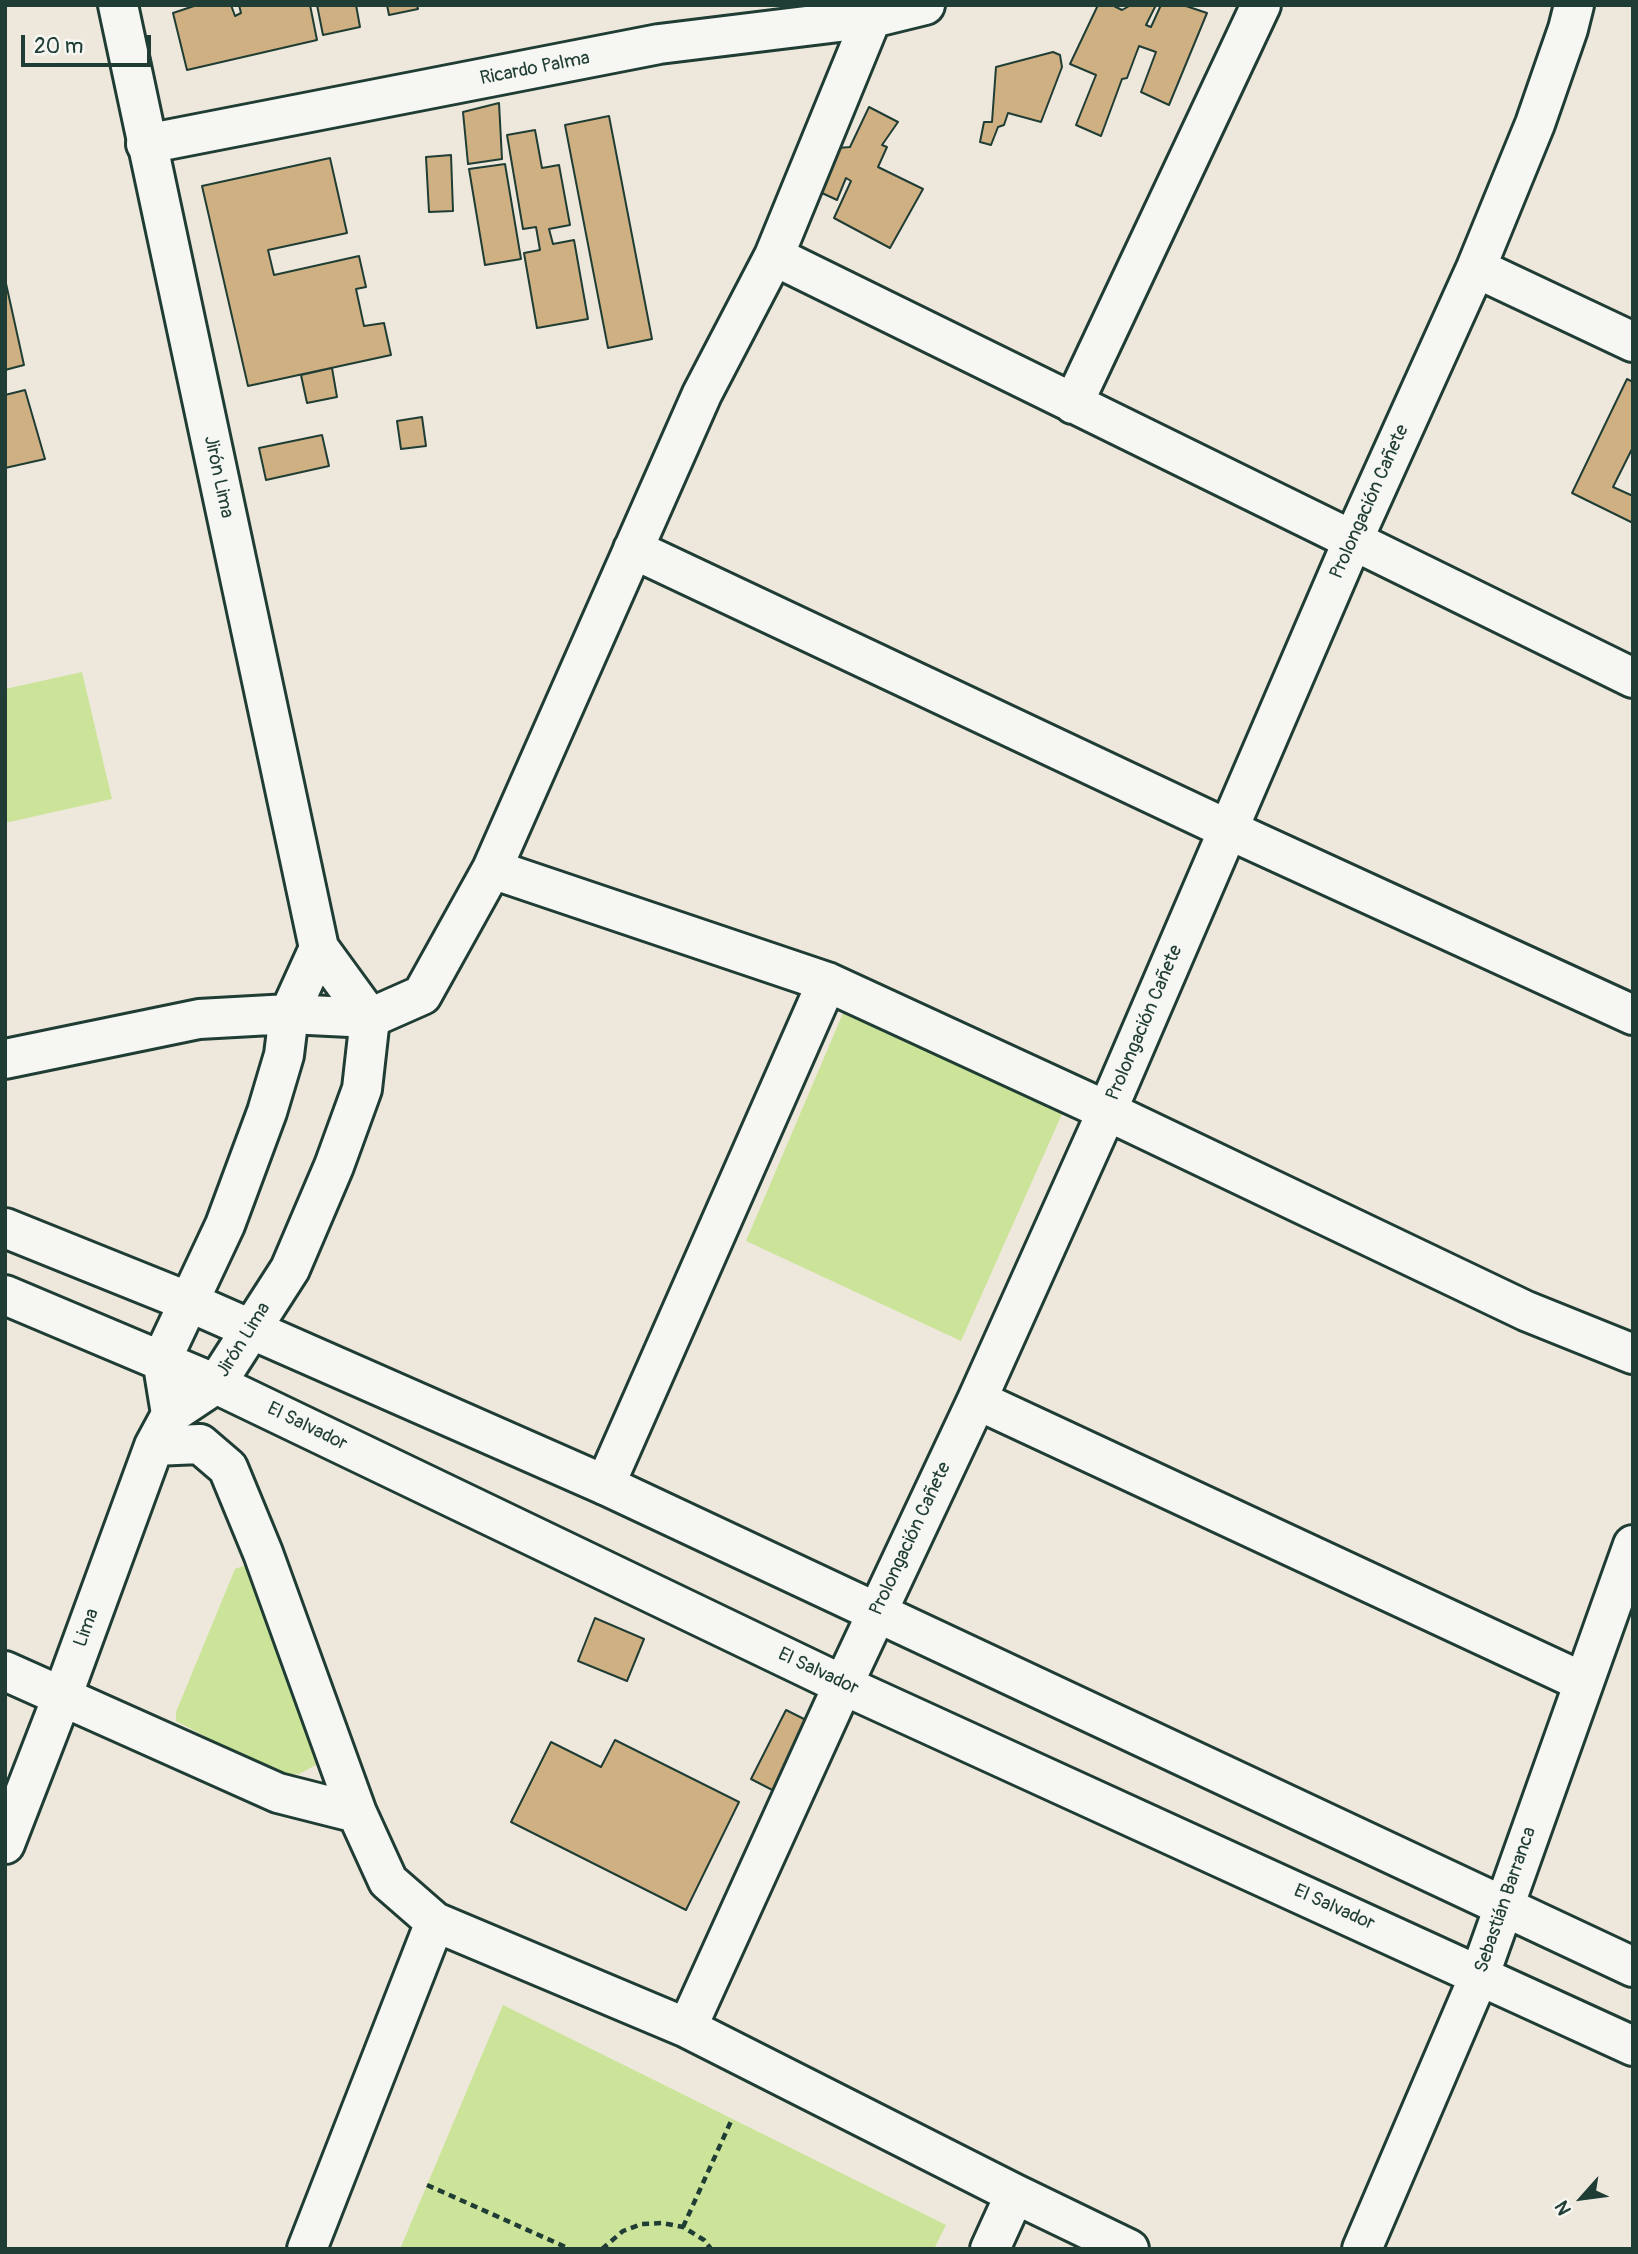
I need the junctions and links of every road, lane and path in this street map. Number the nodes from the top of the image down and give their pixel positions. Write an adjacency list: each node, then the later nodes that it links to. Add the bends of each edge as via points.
1 (117, 5): 6 (street, Jirón Lima)
2 (925, 5): 5 (street, Ricardo Palma)
3 (1261, 5): 10 (street)
4 (1574, 5): 8 (street, Prolongación Cañete, via 1535,124)
5 (874, 11): 6 (street, Ricardo Palma, via 659,44); 7 (street)
6 (146, 144): 16 (street, Jirón Lima)
7 (774, 256): 10 (street); 12 (street, via 702,394)
8 (1476, 268): 9 (street); 11 (street, Prolongación Cañete)
9 (1633, 342)
10 (1073, 404): 11 (street)
11 (1353, 540): 13 (street); 14 (street, Prolongación Cañete)
12 (633, 549): 14 (street); 15 (street)
13 (1633, 678)
14 (1227, 829): 19 (street); 22 (street, Prolongación Cañete)
15 (492, 869): 17 (street); 20 (street, via 422,995)
16 (320, 948): 18 (street); 20 (street, Jirón Lima)
17 (827, 982): 22 (street); 32 (street)
18 (289, 1014): 20 (street); 21 (street, via 199,1019); 25 (street, via 284,1055 267,1112 225,1225)
19 (1633, 1016)
20 (370, 1018): 26 (street, Jirón Lima, via 362,1089 334,1166 290,1269)
21 (5, 1059)
22 (1107, 1111): 27 (street, via 1526,1311); 30 (street, Prolongación Cañete)
23 (5, 1228): 25 (street)
24 (5, 1295): 28 (street, El Salvador)
25 (189, 1302): 26 (street); 28 (street)
26 (250, 1330): 29 (street, Jirón Lima); 32 (street)
27 (1633, 1354)
28 (162, 1359): 29 (street, El Salvador); 31 (street)
29 (216, 1384): 31 (street, Jirón Lima); 37 (street, El Salvador)
30 (977, 1400): 34 (street, Prolongación Cañete); 36 (street)
31 (163, 1430): 38 (street, Lima); 39 (street, via 200,1444 228,1468)
32 (605, 1485): 34 (street)
33 (1633, 1545): 36 (street, Sebastián Barranca)
34 (877, 1612): 37 (street, Prolongación Cañete); 41 (street)
35 (5, 1671): 38 (street)
36 (1583, 1682): 41 (street, Sebastián Barranca)
37 (843, 1685): 44 (street, El Salvador); 45 (street, Prolongación Cañete)
38 (62, 1697): 39 (street, via 278,1793); 40 (street, Lima)
39 (357, 1813): 42 (street, via 388,1881)
40 (5, 1844)
41 (1504, 1907): 43 (street); 44 (street, Sebastián Barranca)
42 (435, 1922): 45 (street); 51 (street)
43 (1633, 1967)
44 (1480, 1974): 46 (street, El Salvador); 57 (street, Sebastián Barranca)
45 (687, 2028): 49 (street)
46 (1633, 2046)
47 (732, 2119): 50 (path)
48 (427, 2185): 52 (path)
49 (1015, 2194): 55 (street); 56 (street)
50 (682, 2227): 53 (path, via 642,2224 623,2231); 54 (path)
51 (307, 2249)
52 (570, 2249)
53 (602, 2249)
54 (711, 2249)
55 (990, 2249)
56 (1129, 2249)
57 (1362, 2249)

